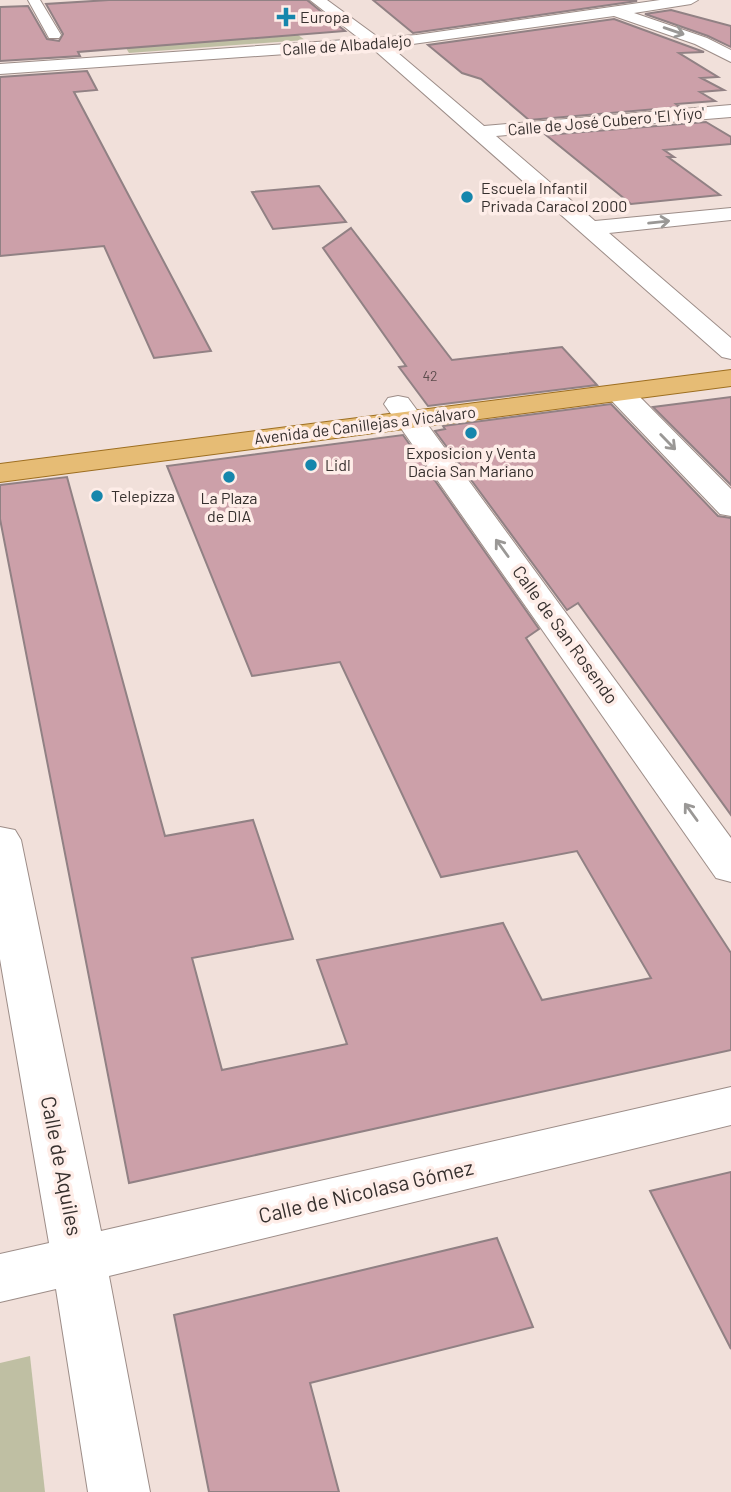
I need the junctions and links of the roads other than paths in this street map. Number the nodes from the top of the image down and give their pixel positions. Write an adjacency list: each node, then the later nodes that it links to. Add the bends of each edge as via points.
1 (34, 0): 5 (street)
2 (317, 0): 6 (street)
3 (691, 0): 4 (street, Calle de Albadalejo)
4 (615, 11): 6 (street, Calle de Albadalejo); 7 (street, one-way to 7, via 701,41)
5 (54, 35)
6 (378, 43): 8 (street, Calle de Albadalejo); 10 (street)
7 (731, 57)
8 (0, 69)
9 (731, 111): 10 (street, Calle de José Cubero 'El Yiyo')
10 (481, 132): 12 (street)
11 (731, 215): 12 (street, one-way to 11)
12 (591, 228): 13 (street)
13 (731, 351)
14 (731, 362): 17 (main road, Avenida de Canillejas a Vicálvaro)
15 (731, 378): 16 (main road, Avenida de Canillejas a Vicálvaro)
16 (620, 393): 17 (main road, Avenida de Canillejas a Vicálvaro); 20 (street, one-way to 20)
17 (404, 411): 18 (main road, Avenida de Canillejas a Vicálvaro); 19 (main road, Avenida de Canillejas a Vicálvaro); 22 (street, Calle de San Rosendo, one-way to 17)
18 (0, 454)
19 (0, 473)
20 (731, 507)
21 (0, 840): 24 (street, Calle de Aquiles)
22 (731, 868)
23 (731, 1106): 24 (street, Calle de Nicolasa Gómez)
24 (79, 1259): 25 (street, Calle de Nicolasa Gómez); 26 (street, Calle de Aquiles)
25 (0, 1278)
26 (119, 1492)

